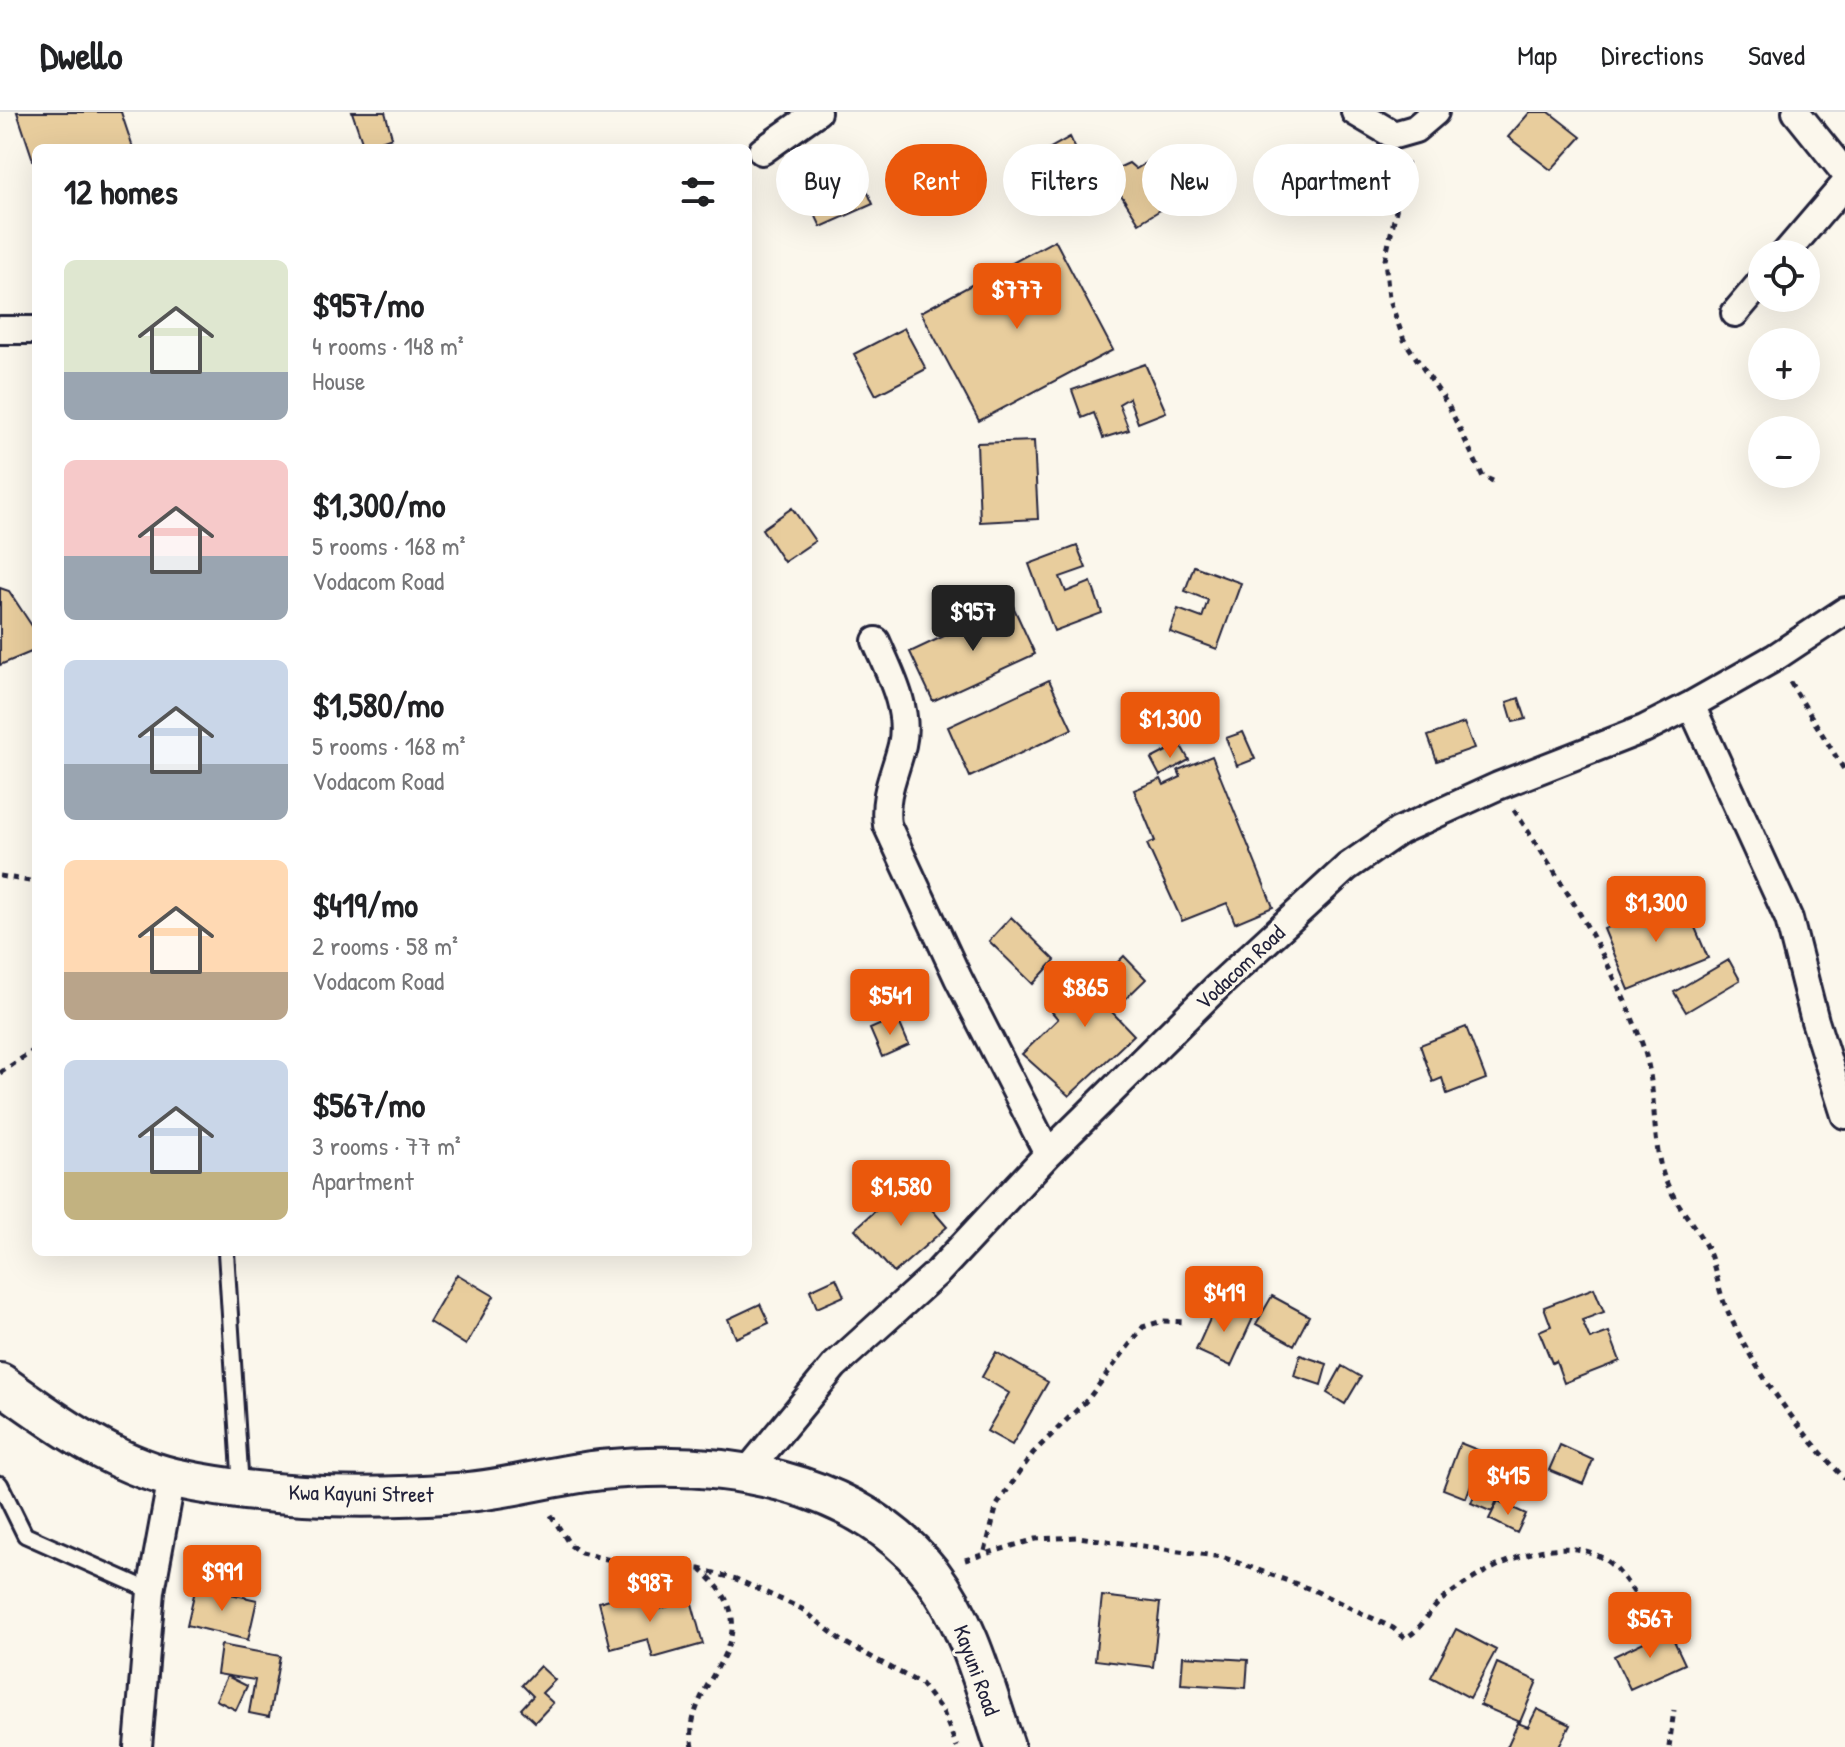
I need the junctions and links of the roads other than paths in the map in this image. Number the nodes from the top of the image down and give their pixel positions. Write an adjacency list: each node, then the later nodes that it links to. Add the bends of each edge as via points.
1 (817, 112): 5 (street)
2 (1355, 112): 3 (street, via 1394,135 1415,129)
3 (1435, 112)
4 (1796, 112): 6 (street)
5 (762, 151)
6 (1845, 173)
7 (1845, 184): 8 (street)
8 (1797, 240)
9 (1748, 298): 10 (street)
10 (1735, 313)
11 (0, 330): 12 (street)
12 (32, 330)
13 (1845, 611): 15 (street, Vodacom Road)
14 (876, 641): 17 (street, via 903,718 903,742 884,803 887,825)
15 (1691, 705): 16 (street, via 1789,919); 17 (street, Vodacom Road, via 1399,831 1347,867)
16 (1845, 1115)
17 (1048, 1154): 20 (street, Vodacom Road, via 939,1271 834,1366)
18 (226, 1256): 23 (lane)
19 (0, 1383): 21 (street, Kwa Kayuni Street, via 84,1439)
20 (746, 1473): 23 (street, Kwa Kayuni Street, via 666,1467 600,1470 458,1493 334,1497); 26 (street, Kayuni Road, via 852,1506 931,1574 964,1628)
21 (172, 1477): 23 (street, Kwa Kayuni Street); 24 (street)
22 (0, 1484): 24 (lane, via 25,1535)
23 (241, 1488)
24 (151, 1591): 25 (street)
25 (136, 1741)
26 (1005, 1747)

